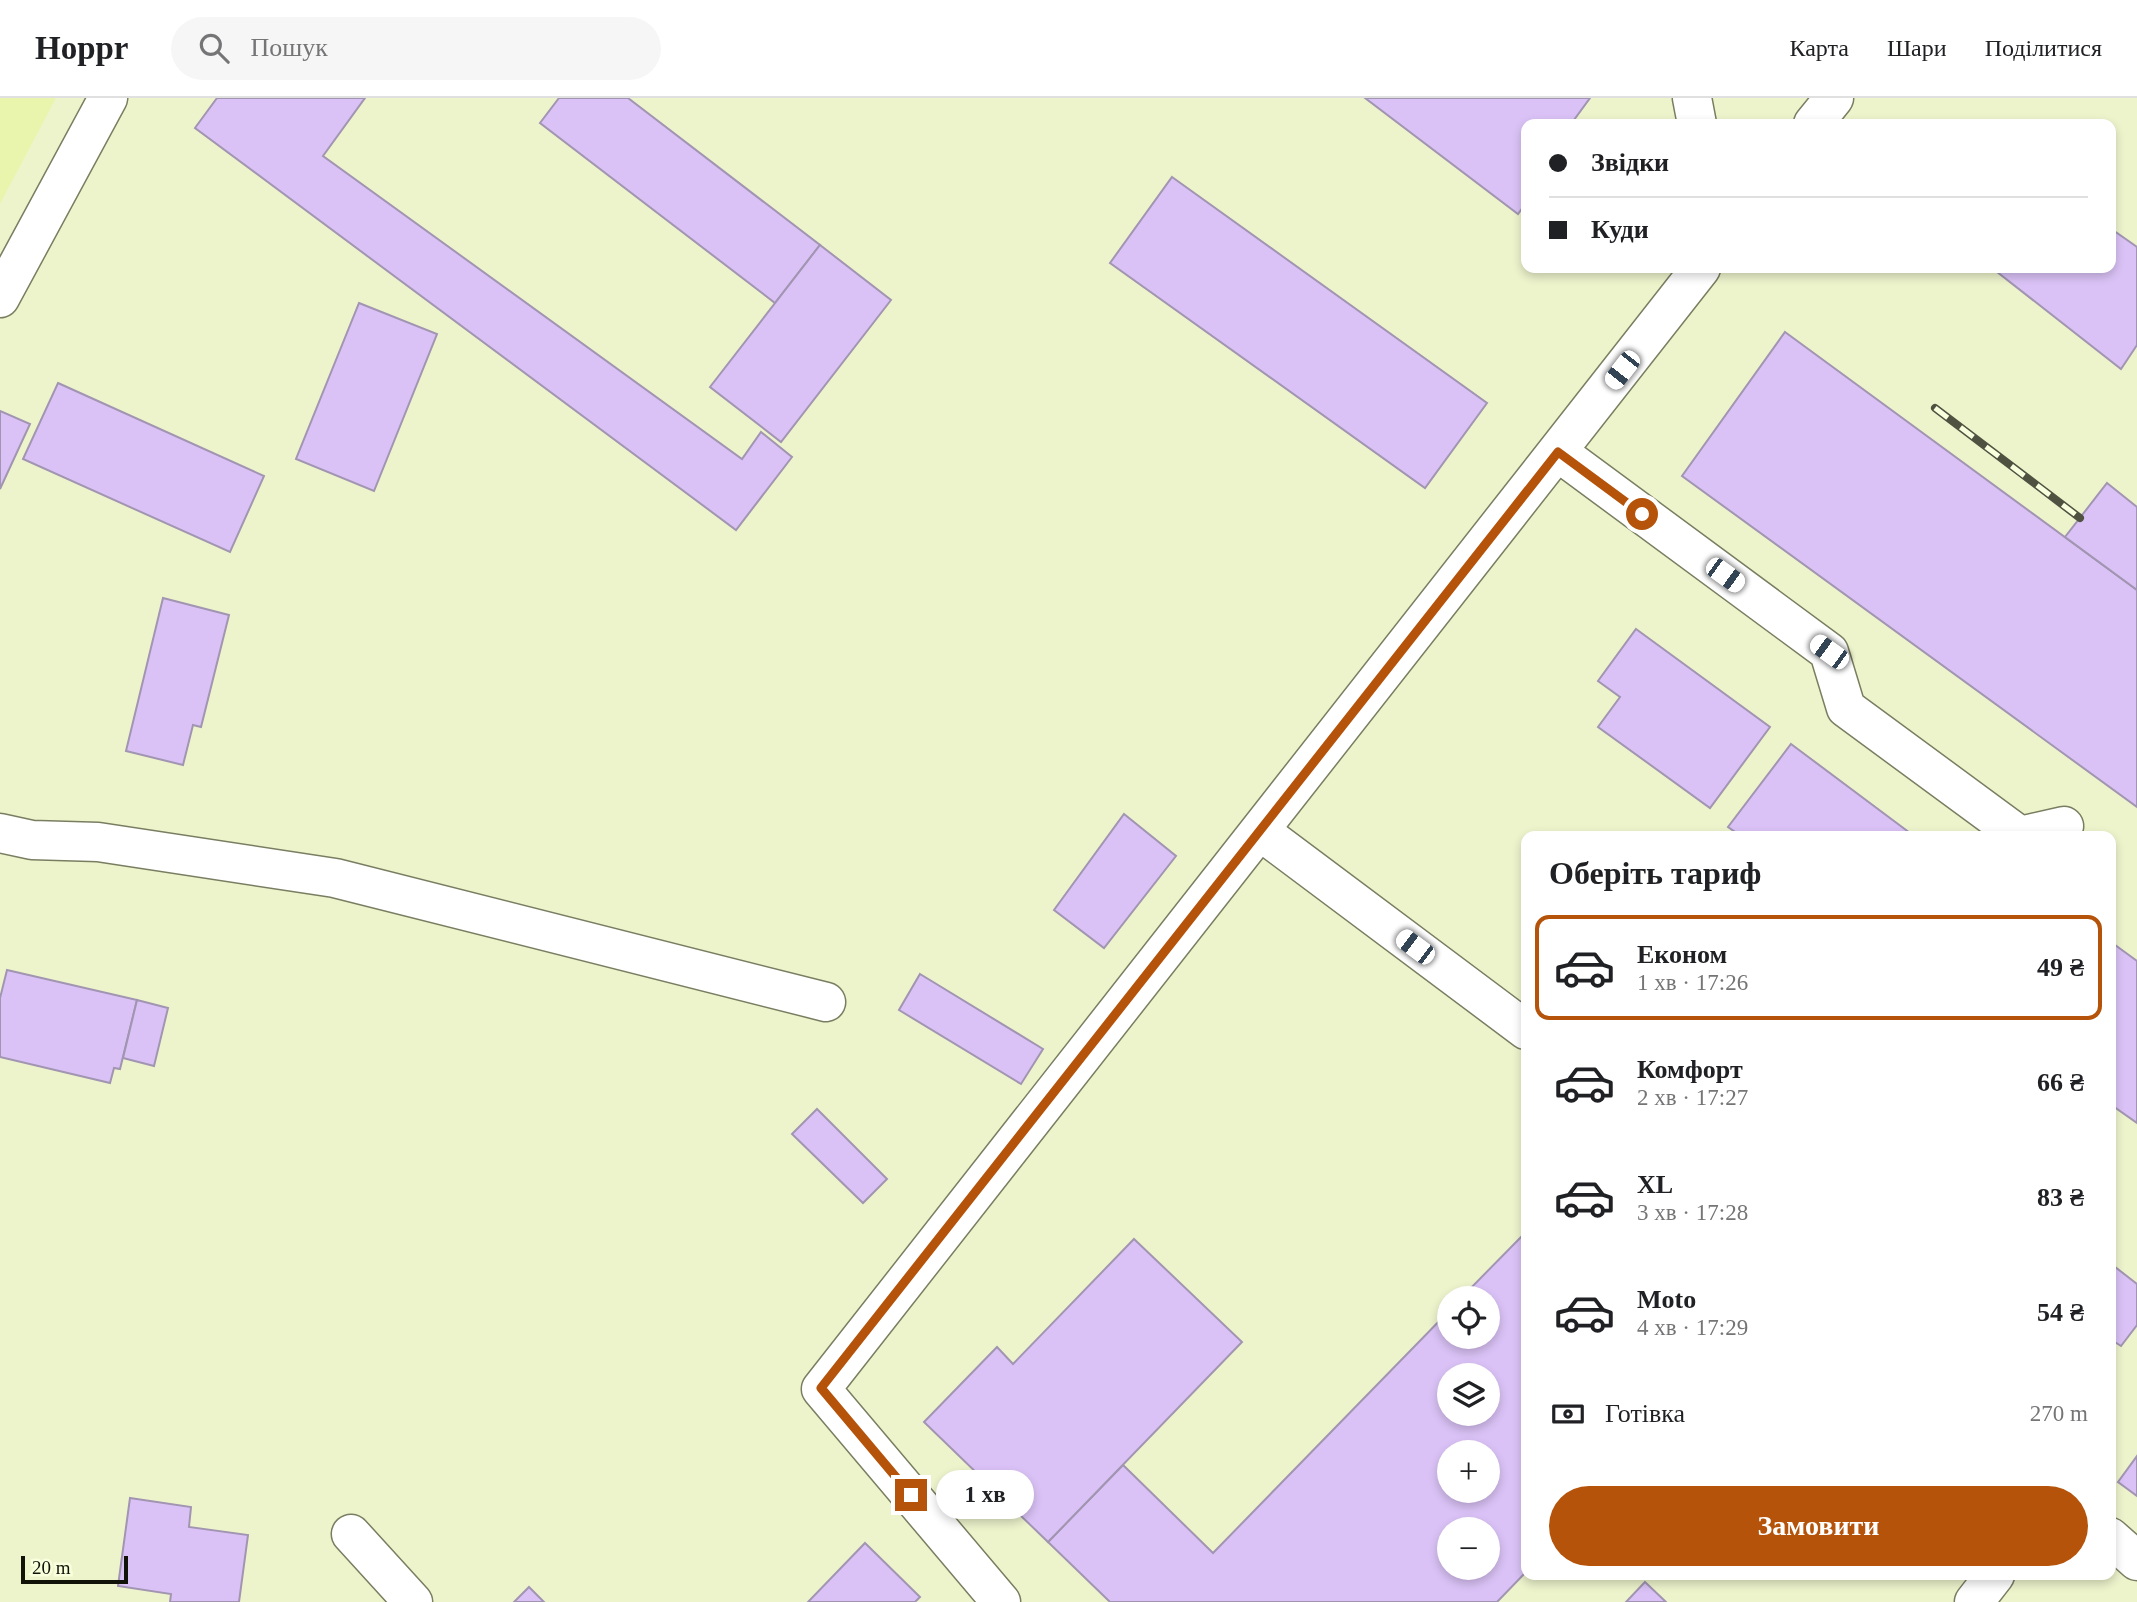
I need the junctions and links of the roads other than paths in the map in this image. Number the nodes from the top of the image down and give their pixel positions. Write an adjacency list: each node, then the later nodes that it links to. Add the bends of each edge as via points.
1 (108, 98): 7 (lane)
2 (1692, 98): 4 (lane)
3 (1834, 98): 5 (lane)
4 (1696, 119)
5 (1817, 119)
6 (1697, 273): 8 (lane)
7 (0, 298)
8 (1558, 452): 10 (lane); 11 (lane, via 1829,652 1846,708)
9 (2064, 826): 12 (lane)
10 (1260, 831): 15 (lane); 21 (lane, via 821,1388)
11 (2013, 831)
12 (2042, 831)
13 (0, 834): 14 (lane, via 98,842 335,878)
14 (826, 1002)
15 (1521, 1026)
16 (351, 1534): 20 (lane)
17 (2116, 1542): 18 (lane)
18 (2137, 1561)
19 (1991, 1580): 22 (lane)
20 (413, 1602)
21 (1001, 1602)
22 (1974, 1602)

